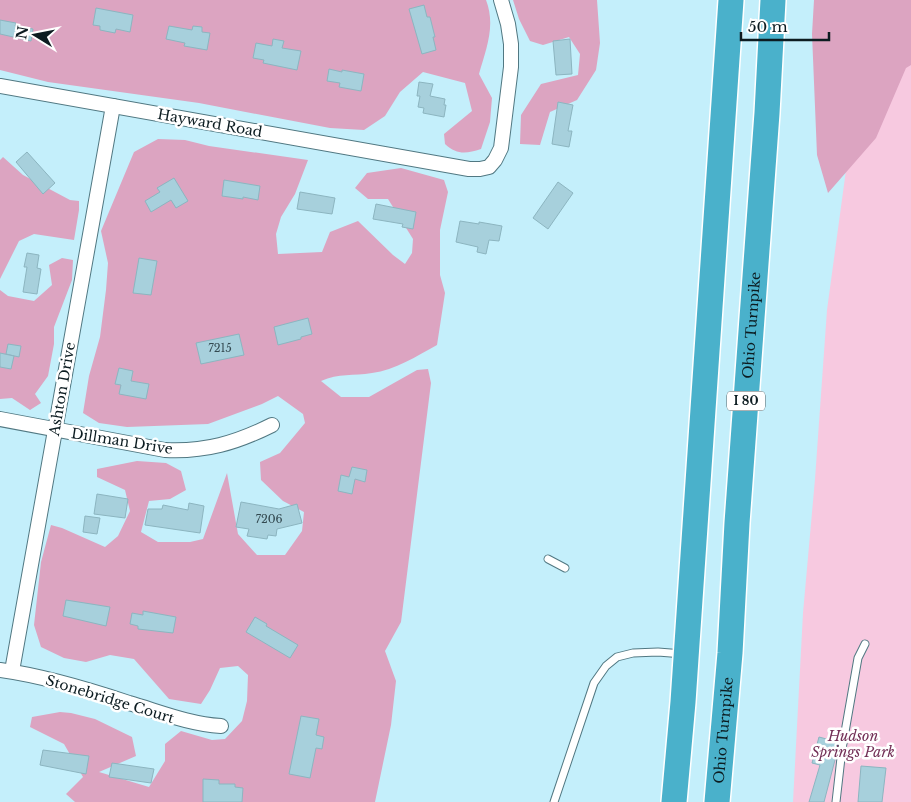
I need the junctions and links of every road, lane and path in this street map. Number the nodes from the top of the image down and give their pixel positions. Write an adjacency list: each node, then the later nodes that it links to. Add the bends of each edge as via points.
1 (501, 0): 5 (street, Hayward Road, via 512,44 511,67 501,148 489,167 469,169)
2 (731, 0): 12 (highway)
3 (773, 0): 17 (highway, Ohio Turnpike / I 80, via 730,653)
4 (0, 86): 5 (street, Hayward Road)
5 (113, 106): 8 (street, Ashton Drive)
6 (0, 419): 8 (street, Dillman Drive)
7 (272, 426): 8 (street, Dillman Drive, via 218,447 185,450 165,450)
8 (54, 429): 13 (street, Ashton Drive)
9 (548, 559): 10 (lane)
10 (565, 568)
11 (865, 644): 18 (lane, via 858,658)
12 (686, 654): 15 (lane, via 633,653 617,657 606,666 594,683); 16 (highway)
13 (6, 670): 14 (street, Stonebridge Court, via 56,681 185,721)
14 (221, 726)
15 (554, 802)
16 (674, 802)
17 (717, 802)
18 (836, 802)

